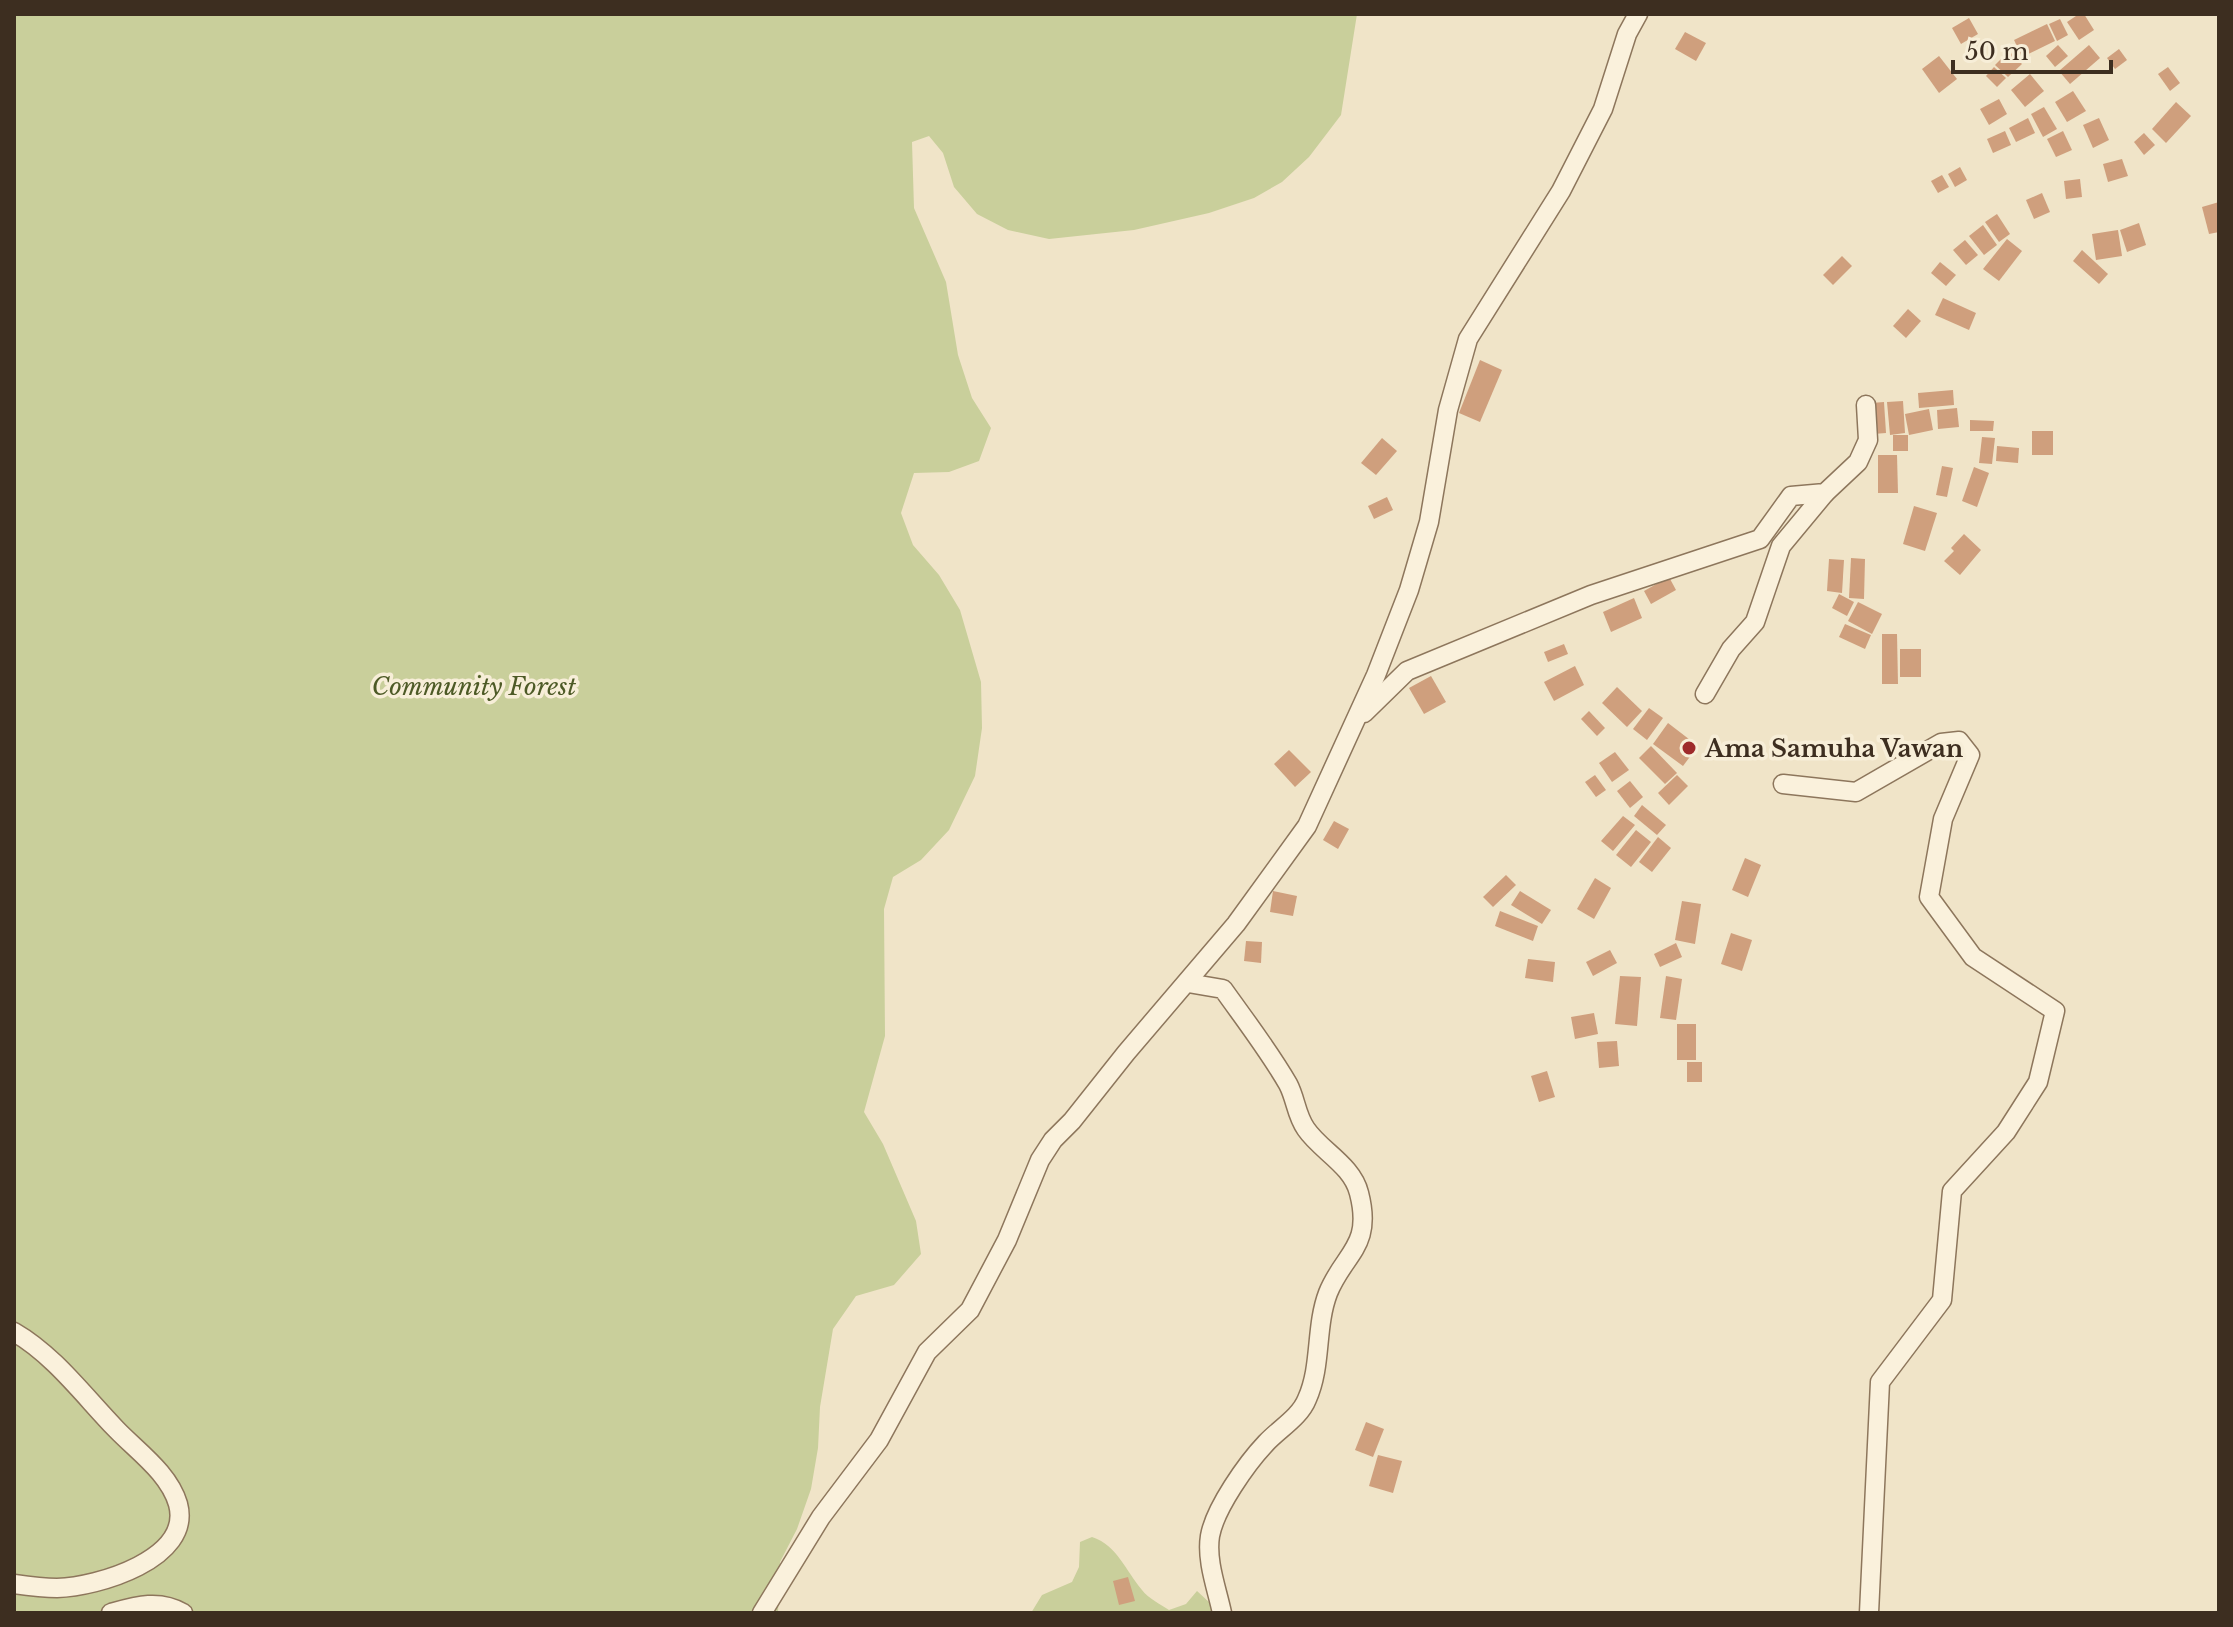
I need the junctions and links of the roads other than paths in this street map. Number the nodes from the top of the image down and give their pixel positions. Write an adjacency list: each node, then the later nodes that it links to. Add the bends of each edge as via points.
1 (1638, 14): 5 (street, via 1603,109 1561,191 1468,339 1409,590)
2 (1866, 405): 3 (street, via 1868,440 1858,462)
3 (1825, 493): 4 (street, via 1781,546 1755,622 1731,649); 5 (street, via 1791,496 1760,539 1591,595 1407,671)
4 (1705, 694)
5 (1353, 724): 7 (street, via 1307,826)
6 (1783, 784): 14 (street, via 1856,792 1941,743 1959,741 1970,755 1943,819 1929,897 1973,957 2055,1011 2038,1082 2006,1132 1952,1191 1942,1300 1880,1382)
7 (1188, 983): 12 (street, via 1053,1140 970,1310 927,1352 879,1440 821,1517); 13 (street, via 1223,989 1290,1088 1308,1132 1348,1171 1362,1205 1358,1247 1329,1291 1307,1400 1253,1457 1210,1534)
8 (14, 1332): 9 (street, via 139,1451 171,1488 180,1517 170,1543 110,1578 59,1588)
9 (14, 1584)
10 (111, 1613): 11 (street, via 165,1605)
11 (183, 1613)
12 (762, 1613)
13 (1222, 1613)
14 (1869, 1613)

